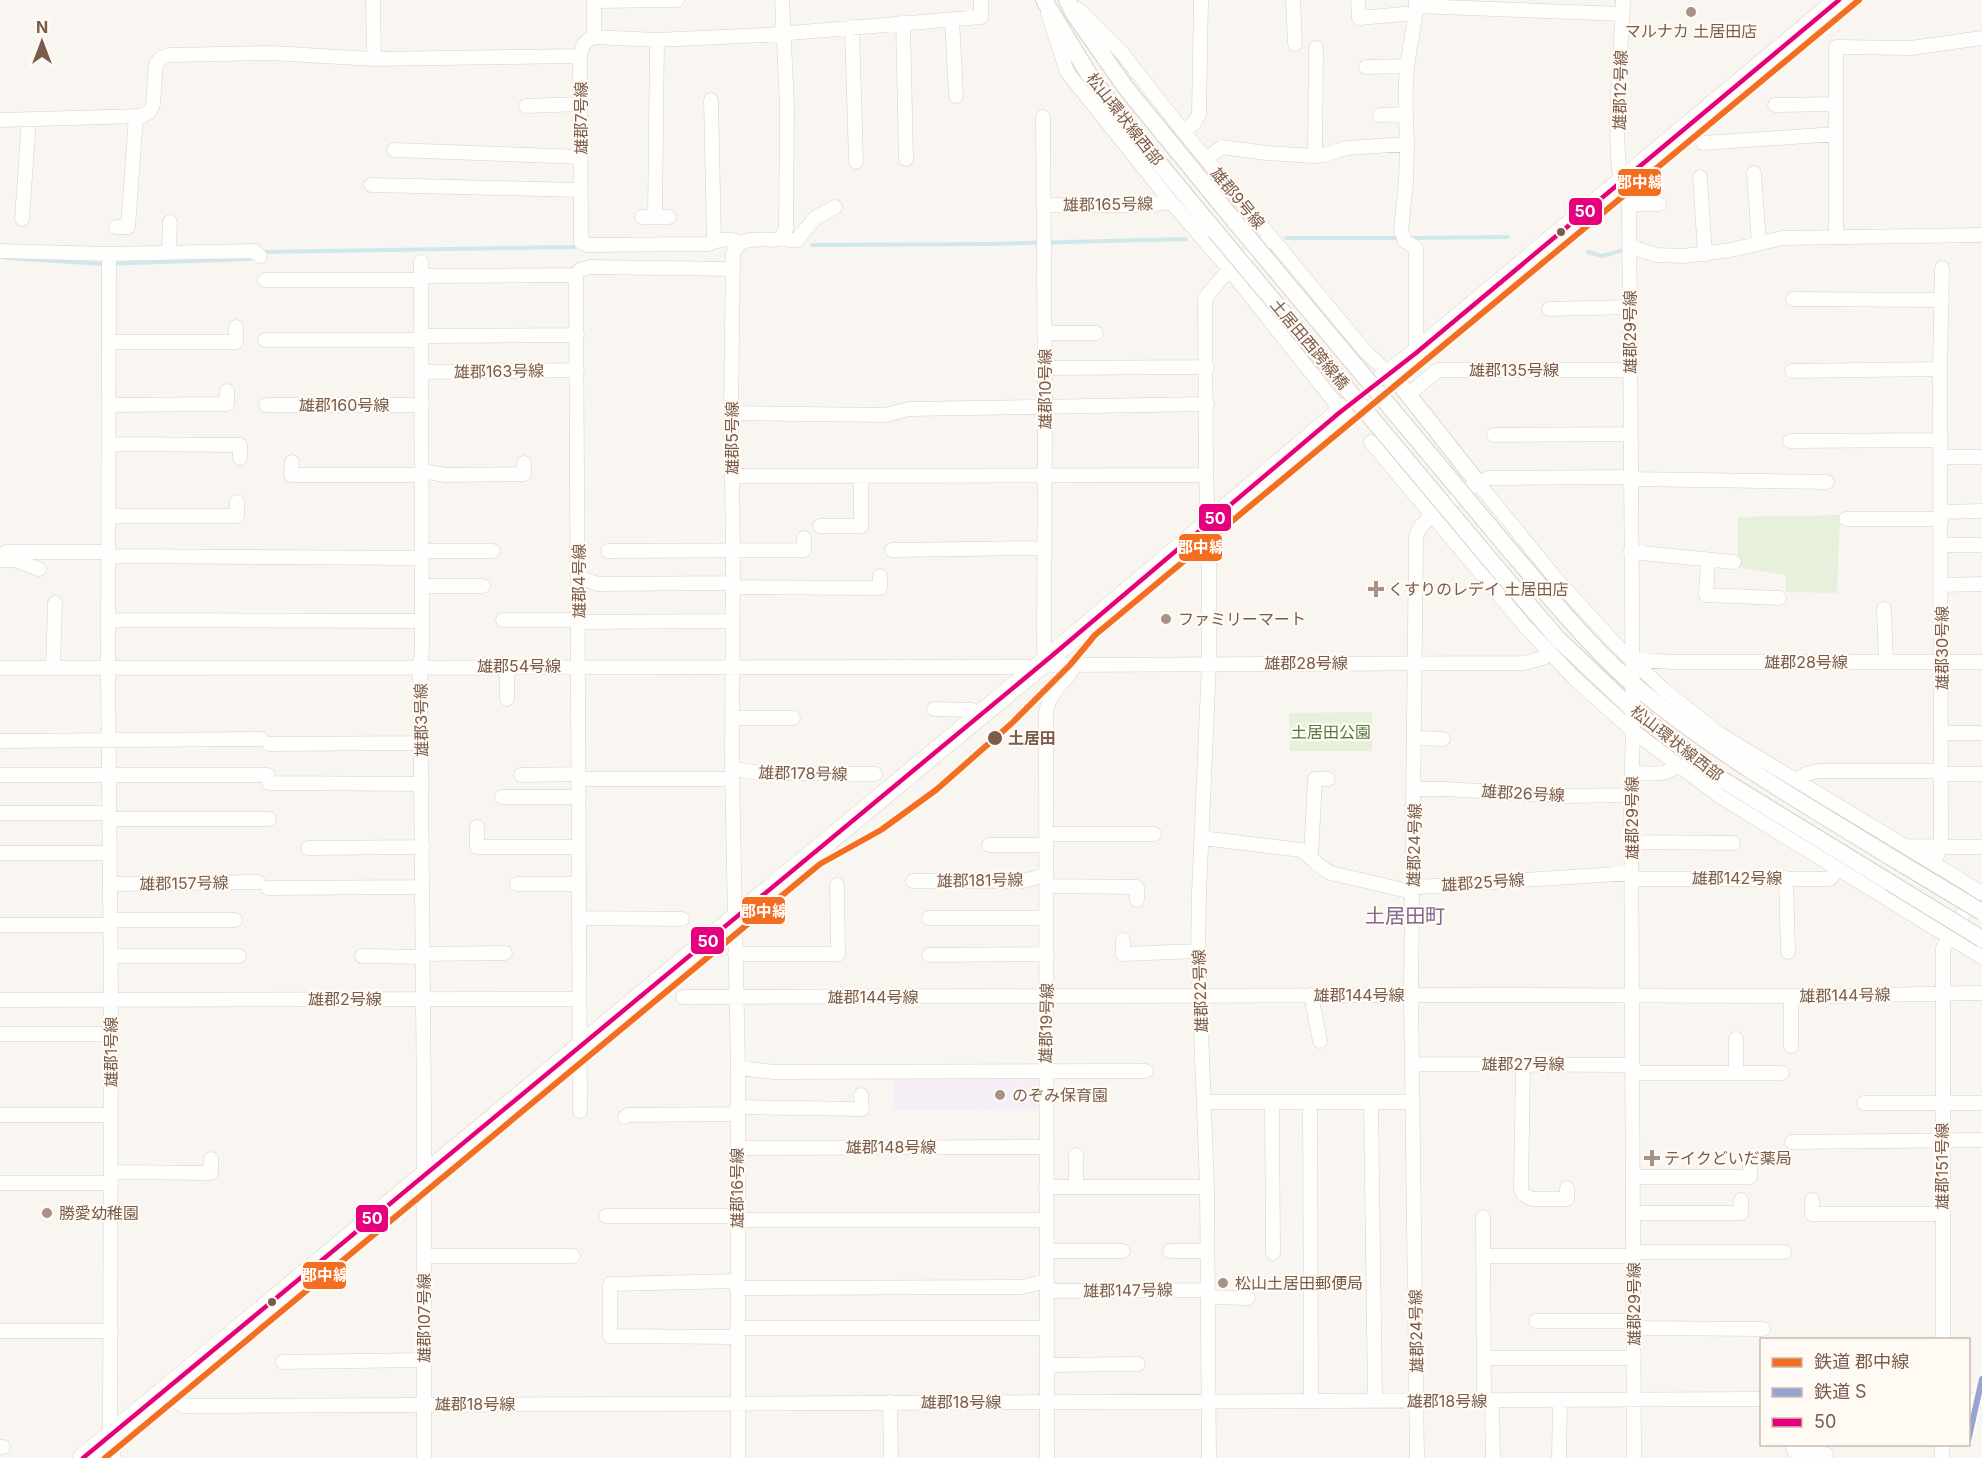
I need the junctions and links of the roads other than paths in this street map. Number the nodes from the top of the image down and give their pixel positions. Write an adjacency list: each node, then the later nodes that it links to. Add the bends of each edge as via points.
1 (374, 0): 24 (street)
2 (594, 0): 3 (street); 18 (street)
3 (677, 0)
4 (782, 0): 17 (street)
5 (981, 0): 14 (street, via 981,17)
6 (1069, 0): 39 (street, 雄郡9号線, via 1122,53); 60 (street, 松山環状線西部, via 1074,14 1126,88)
7 (1201, 0): 39 (street, via 1199,114)
8 (1293, 0): 21 (street)
9 (1358, 0): 12 (street, via 1359,18)
10 (1839, 0): 51 (main road)
11 (1045, 1): 54 (street, via 1067,72); 64 (street, 松山環状線西部, via 1088,73)
12 (1416, 7): 13 (street); 25 (street)
13 (1623, 7): 51 (street, 雄郡12号線, via 1619,172)
14 (952, 19): 15 (street); 27 (street)
15 (903, 22): 16 (street); 46 (street, via 900,145)
16 (852, 27): 17 (street); 48 (street)
17 (783, 33): 20 (street); 66 (street, via 787,106)
18 (594, 38): 20 (street); 23 (street, via 582,46)
19 (1982, 38): 31 (street, via 1911,48 1836,47)
20 (657, 40): 59 (street)
21 (1295, 44)
22 (1316, 48): 44 (street)
23 (580, 56): 24 (street); 30 (street, 雄郡7号線)
24 (374, 59): 35 (street, via 271,53 170,54 156,64 150,111)
25 (1407, 66): 26 (street); 33 (street)
26 (1366, 67)
27 (956, 96)
28 (711, 100): 69 (street)
29 (1783, 101): 31 (street)
30 (580, 104): 32 (street); 45 (street, 雄郡7号線)
31 (1836, 104): 41 (street)
32 (526, 106)
33 (1406, 114): 34 (street); 42 (street)
34 (1380, 115)
35 (136, 116): 37 (street); 63 (street, via 124,190 128,227)
36 (1043, 117): 57 (street, 雄郡10号線)
37 (29, 119): 38 (street); 61 (street)
38 (0, 120)
39 (1183, 131): 47 (street, 雄郡9号線)
40 (1715, 132): 41 (street, via 1698,146)
41 (1836, 134): 67 (street)
42 (1407, 144): 44 (street, via 1346,148); 95 (street, via 1401,230 1405,242 1416,248)
43 (399, 147): 45 (street)
44 (1315, 156): 47 (street, via 1222,147)
45 (581, 157): 53 (street, 雄郡7号線)
46 (906, 159)
47 (1206, 159): 68 (street, 雄郡9号線)
48 (856, 162)
49 (1754, 173): 71 (street)
50 (1700, 177): 76 (street)
51 (1623, 180): 55 (street, 雄郡29号線); 95 (main road)
52 (371, 185): 53 (street)
53 (581, 190): 69 (street, 雄郡7号線, via 581,242 587,245)
54 (1171, 202): 57 (street, 雄郡165号線); 80 (street)
55 (1629, 204): 56 (street); 72 (street, 雄郡29号線)
56 (1659, 204)
57 (1044, 205): 89 (street, 雄郡10号線)
58 (835, 207): 66 (street, via 815,218 797,240)
59 (655, 217)
60 (1232, 218): 150 (street, 土居田西跨線橋, bridge)
61 (22, 219)
62 (170, 222): 74 (street)
63 (116, 227)
64 (1215, 231): 155 (street, 土居田西跨線橋, bridge)
65 (1982, 235): 67 (street)
66 (783, 237): 70 (street)
67 (1836, 237): 71 (street, via 1782,238)
68 (1271, 238): 80 (street, 雄郡9号線); 103 (street, via 1365,351)
69 (714, 241): 70 (street)
70 (739, 243): 79 (street, 雄郡5号線, via 733,254)
71 (1759, 243): 76 (street)
72 (1630, 247): 76 (street, via 1657,255); 86 (street, 雄郡29号線)
73 (0, 251): 77 (street)
74 (169, 253): 75 (street); 77 (street)
75 (257, 254)
76 (1705, 254)
77 (109, 259): 94 (street, 雄郡1号線)
78 (1942, 268): 85 (street, 雄郡30号線)
79 (733, 269): 82 (street, via 590,267); 111 (street, 雄郡5号線)
80 (1229, 269): 96 (street, 雄郡9号線, via 1205,298); 112 (street, via 1333,400)
81 (421, 273): 82 (street); 83 (street); 92 (street, 雄郡3号線)
82 (576, 275): 91 (street, 雄郡4号線)
83 (265, 280)
84 (1793, 299): 85 (street)
85 (1942, 300): 98 (street, 雄郡30号線)
86 (1630, 307): 87 (street); 100 (street, 雄郡29号線)
87 (1549, 309)
88 (236, 327): 94 (street, via 236,342 174,335)
89 (1045, 333): 90 (street); 97 (street, 雄郡10号線)
90 (1096, 333)
91 (577, 335): 92 (street); 99 (street, 雄郡4号線)
92 (421, 338): 93 (street); 102 (street, 雄郡3号線)
93 (266, 340)
94 (109, 342): 108 (street, 雄郡1号線)
95 (1416, 353): 103 (main road)
96 (1207, 367): 97 (street); 107 (street, 雄郡9号線)
97 (1045, 368): 110 (street, 雄郡10号線)
98 (1940, 369): 101 (street); 115 (street, 雄郡30号線)
99 (577, 370): 102 (street, 雄郡163号線); 158 (street, 雄郡4号線)
100 (1630, 370): 105 (street, 雄郡135号線, via 1438,370); 114 (street, 雄郡29号線)
101 (1792, 371)
102 (421, 372): 109 (street, 雄郡3号線)
103 (1389, 374): 105 (street); 112 (main road)
104 (226, 391): 108 (street, via 227,404)
105 (1408, 395): 131 (street)
106 (271, 401): 109 (street, 雄郡160号線, via 353,399)
107 (1207, 404): 110 (street); 125 (street, 雄郡9号線)
108 (109, 405): 118 (street, 雄郡1号線)
109 (422, 405): 124 (street, 雄郡3号線)
110 (1045, 407): 111 (street, via 909,410 885,415); 128 (street, 雄郡10号線)
111 (731, 413): 126 (street, 雄郡5号線)
112 (1339, 413): 139 (main road)
113 (1501, 431): 114 (street)
114 (1631, 434): 129 (street, 雄郡29号線)
115 (1941, 440): 116 (street); 119 (street, 雄郡30号線)
116 (1790, 441)
117 (1371, 442): 136 (street)
118 (109, 444): 120 (street, via 179,451 240,445); 135 (street, 雄郡1号線)
119 (1941, 457): 121 (street); 134 (street, 雄郡30号線)
120 (240, 458)
121 (1982, 458)
122 (292, 462): 124 (street, via 291,475 347,469)
123 (524, 463): 124 (street, via 524,474)
124 (422, 473): 152 (street, 雄郡3号線)
125 (1206, 475): 128 (street); 139 (street, 雄郡9号線)
126 (732, 476): 127 (street); 144 (street, 雄郡5号線)
127 (861, 476): 128 (street); 138 (street, via 861,526)
128 (1044, 476): 143 (street, 雄郡10号線)
129 (1630, 479): 130 (street); 131 (street, via 1490,478); 149 (street, 雄郡29号線)
130 (1827, 482)
131 (1478, 483): 136 (street, 雄郡24号線); 173 (street, via 1557,580)
132 (237, 502): 135 (street, via 237,516 173,511)
133 (1982, 512): 134 (street)
134 (1941, 515): 137 (street); 141 (street, 雄郡30号線)
135 (109, 516): 151 (street, 雄郡1号線)
136 (1432, 517): 172 (street); 178 (street, 雄郡24号線, via 1422,525 1416,538)
137 (1846, 519)
138 (829, 522)
139 (1207, 525): 177 (main road); 179 (street, 雄郡22号線)
140 (804, 538): 144 (street, via 804,550)
141 (1942, 545): 142 (street); 161 (street, 雄郡30号線)
142 (1982, 545)
143 (1044, 548): 145 (street, via 962,542 922,543); 177 (street, 雄郡10号線, via 1044,650)
144 (733, 549): 148 (street); 160 (street, 雄郡5号線)
145 (892, 550)
146 (11, 551): 151 (street); 156 (street, via 15,560)
147 (493, 551): 152 (street)
148 (608, 551)
149 (1630, 552): 153 (street); 173 (street, 雄郡29号線)
150 (1512, 553): 188 (street, 松山環状線西部, via 1574,625)
151 (109, 554): 152 (street); 167 (street, 雄郡1号線)
152 (422, 554): 162 (street, 雄郡3号線)
153 (1708, 560): 154 (street); 164 (street, via 1706,595)
154 (1734, 562)
155 (1496, 567): 191 (street, 松山環状線西部, via 1558,639)
156 (39, 569)
157 (880, 576): 160 (street, via 880,588 802,595)
158 (579, 577): 160 (street, via 598,584); 170 (street, 雄郡4号線)
159 (1982, 584): 161 (street)
160 (733, 585): 171 (street, 雄郡5号線)
161 (1942, 585): 175 (street, 雄郡30号線)
162 (422, 586): 163 (street); 169 (street, 雄郡3号線)
163 (483, 586)
164 (1779, 598)
165 (55, 603): 186 (street)
166 (1884, 609): 174 (street)
167 (108, 620): 169 (street, via 243,615); 187 (street, 雄郡1号線)
168 (503, 620): 170 (street)
169 (422, 621): 184 (street, 雄郡3号線)
170 (579, 621): 171 (street); 182 (street, 雄郡4号線)
171 (733, 621): 183 (street, 雄郡5号線)
172 (1549, 651): 178 (street, 雄郡28号線, via 1543,658 1524,663); 195 (street)
173 (1631, 659): 174 (street, 雄郡28号線); 188 (street, 雄郡29号線); 214 (street, via 1718,733)
174 (1886, 662): 175 (street, 雄郡28号線)
175 (1941, 662): 176 (street, 雄郡28号線); 196 (street, 雄郡30号線)
176 (1982, 662)
177 (1049, 663): 180 (street, 雄郡28号線); 183 (street, 雄郡54号線); 192 (main road)
178 (1416, 663): 179 (street, 雄郡28号線); 198 (street, 雄郡24号線)
179 (1209, 664): 180 (street, 雄郡28号線); 225 (street, 雄郡22号線)
180 (1075, 665): 226 (street, 雄郡19号線, via 1050,696 1046,714)
181 (507, 666): 182 (street, 雄郡54号線); 184 (street, 雄郡54号線); 189 (street)
182 (579, 666): 183 (street, 雄郡54号線); 212 (street, 雄郡4号線)
183 (733, 666): 193 (street, 雄郡5号線)
184 (420, 667): 187 (street, 雄郡54号線); 202 (street, 雄郡3号線)
185 (0, 668): 186 (street, 雄郡54号線)
186 (53, 668): 187 (street, 雄郡54号線)
187 (108, 669): 201 (street, 雄郡1号線)
188 (1632, 682): 191 (street, 雄郡29号線); 253 (street, 松山環状線西部, bridge, via 1737,762)
189 (507, 699)
190 (934, 709): 192 (street, via 972,710)
191 (1632, 709): 195 (street, 雄郡29号線); 263 (street, 松山環状線西部, bridge, via 1723,780)
192 (980, 714): 256 (main road)
193 (732, 718): 194 (street); 205 (street, 雄郡5号線)
194 (793, 718)
195 (1633, 731): 203 (street); 217 (street, 雄郡29号線)
196 (1942, 733): 197 (street); 207 (street, 雄郡30号線)
197 (1982, 733)
198 (1415, 738): 199 (street); 216 (street, 雄郡24号線)
199 (1443, 739)
200 (0, 741): 201 (street)
201 (108, 741): 202 (street); 210 (street, 雄郡1号線)
202 (421, 743): 215 (street, 雄郡3号線)
203 (1676, 765): 206 (street, via 1664,773); 240 (street, via 1720,797)
204 (868, 770): 205 (street, 雄郡178号線, via 809,768)
205 (732, 773): 212 (street, 雄郡178号線); 256 (street, 雄郡5号線)
206 (1638, 773)
207 (1941, 773): 208 (street); 214 (street, via 1819,771); 235 (street, 雄郡30号線)
208 (1982, 774)
209 (0, 775): 210 (street)
210 (109, 775): 215 (street); 221 (street, 雄郡1号線)
211 (521, 775): 212 (street, 雄郡178号線)
212 (579, 777): 219 (street, 雄郡4号線)
213 (1328, 779): 238 (street, via 1315,779)
214 (1796, 780): 230 (street)
215 (422, 784): 231 (street, 雄郡3号線)
216 (1415, 789): 217 (street, 雄郡26号線); 250 (street, 雄郡24号線)
217 (1631, 795): 227 (street, 雄郡29号線)
218 (502, 797): 219 (street)
219 (579, 797): 234 (street, 雄郡4号線)
220 (0, 813): 221 (street)
221 (109, 816): 222 (street); 237 (street, 雄郡1号線)
222 (269, 819)
223 (477, 827): 234 (street, via 477,847)
224 (1154, 834): 226 (street)
225 (1202, 838): 238 (street, 雄郡25号線, via 1301,850); 265 (street, 雄郡22号線)
226 (1046, 839): 229 (street); 244 (street, 雄郡19号線)
227 (1632, 842): 228 (street); 241 (street, 雄郡29号線)
228 (1733, 843)
229 (989, 845)
230 (1905, 846): 235 (street); 239 (street)
231 (423, 847): 233 (street); 249 (street, 雄郡3号線)
232 (1982, 847): 235 (street)
233 (308, 848)
234 (579, 848): 247 (street, 雄郡4号線)
235 (1941, 848): 239 (street, 雄郡30号線)
236 (0, 853): 237 (street)
237 (110, 853): 245 (street, 雄郡1号線)
238 (1311, 855): 250 (street, 雄郡25号線, via 1321,869 1331,873)
239 (1933, 863): 251 (street)
240 (1838, 869): 243 (street, 雄郡142号線, via 1830,879); 262 (street)
241 (1632, 876): 243 (street, 雄郡142号線); 250 (street, 雄郡25号線, via 1529,879); 280 (street, 雄郡29号線)
242 (920, 877): 244 (street, 雄郡181号線, via 982,875)
243 (1786, 878): 267 (street)
244 (1046, 881): 252 (street, 雄郡181号線, via 1076,893 1137,887); 258 (street, 雄郡19号線)
245 (110, 884): 249 (street, 雄郡157号線); 260 (street, 雄郡1号線)
246 (517, 884): 247 (street)
247 (579, 884): 255 (street, 雄郡4号線)
248 (837, 885): 268 (street, via 838,954)
249 (422, 887): 270 (street, 雄郡3号線)
250 (1413, 889): 278 (street, 雄郡24号線)
251 (1980, 892): 262 (street)
252 (1137, 900)
253 (1982, 912)
254 (677, 915): 255 (street)
255 (579, 918): 287 (street, 雄郡4号線)
256 (734, 918): 268 (street, 雄郡16号線); 295 (main road)
257 (929, 918): 258 (street)
258 (1046, 918): 269 (street, 雄郡19号線)
259 (235, 921): 260 (street)
260 (110, 922): 261 (street); 272 (street, 雄郡1号線)
261 (0, 925)
262 (1949, 937): 275 (street); 276 (street, via 1943,948)
263 (1982, 939)
264 (1123, 940): 265 (street, via 1123,954)
265 (1198, 951): 281 (street, 雄郡22号線)
266 (505, 952): 270 (street)
267 (1788, 952)
268 (735, 954): 284 (street, 雄郡16号線)
269 (1047, 954): 271 (street); 285 (street, 雄郡19号線)
270 (422, 955): 274 (street); 286 (street, 雄郡3号線)
271 (929, 955)
272 (111, 956): 273 (street); 289 (street, 雄郡1号線)
273 (239, 956)
274 (362, 956)
275 (1982, 957)
276 (1943, 993): 277 (street, 雄郡144号線); 282 (street, 雄郡144号線); 311 (street, 雄郡151号線)
277 (1982, 993)
278 (1411, 994): 279 (street, 雄郡144号線); 280 (street, 雄郡144号線); 296 (street, 雄郡24号線)
279 (1311, 995): 281 (street, 雄郡144号線); 293 (street)
280 (1633, 995): 282 (street, 雄郡144号線); 299 (street, 雄郡29号線)
281 (1200, 996): 285 (street, 雄郡144号線); 305 (street, 雄郡22号線)
282 (1791, 996): 294 (street)
283 (683, 997): 284 (street, 雄郡144号線)
284 (735, 997): 285 (street, 雄郡144号線); 298 (street, 雄郡16号線)
285 (1046, 998): 301 (street, 雄郡19号線)
286 (422, 999): 287 (street, 雄郡2号線); 289 (street, 雄郡2号線); 327 (street, 雄郡3号線)
287 (578, 999): 295 (street, 雄郡4号線)
288 (0, 1000): 289 (street, 雄郡2号線)
289 (111, 1000): 291 (street, 雄郡1号線)
290 (0, 1034): 291 (street)
291 (111, 1034): 316 (street, 雄郡1号線)
292 (1736, 1039): 302 (street)
293 (1320, 1041)
294 (1791, 1046)
295 (579, 1047): 313 (street, 雄郡4号線); 327 (main road)
296 (1412, 1064): 297 (street, 雄郡27号線); 309 (street, 雄郡24号線)
297 (1522, 1064): 299 (street, 雄郡27号線); 335 (street, via 1522,1194 1532,1199 1567,1199)
298 (738, 1068): 301 (street, via 774,1072); 314 (street, 雄郡16号線)
299 (1633, 1069): 302 (street, 雄郡27号線); 328 (street, 雄郡29号線)
300 (1146, 1071): 301 (street)
301 (1045, 1072): 321 (street, 雄郡19号線)
302 (1736, 1073): 303 (street, 雄郡27号線)
303 (1782, 1073)
304 (861, 1095): 314 (street, via 862,1109)
305 (1205, 1102): 306 (street); 334 (street, 雄郡22号線)
306 (1272, 1102): 307 (street); 352 (street)
307 (1310, 1102): 308 (street); 380 (street)
308 (1371, 1102): 309 (street); 381 (street)
309 (1413, 1102): 382 (street, 雄郡24号線)
310 (1864, 1103): 311 (street)
311 (1943, 1103): 312 (street); 318 (street, 雄郡151号線)
312 (1982, 1103)
313 (580, 1111)
314 (737, 1111): 317 (street); 322 (street, 雄郡16号線)
315 (0, 1115): 316 (street)
316 (111, 1115): 330 (street, 雄郡1号線)
317 (625, 1117)
318 (1943, 1140): 319 (street); 320 (street); 341 (street, 雄郡151号線)
319 (1982, 1140)
320 (1792, 1142)
321 (1045, 1147): 322 (street, 雄郡148号線); 332 (street, 雄郡19号線)
322 (737, 1148): 344 (street, 雄郡16号線)
323 (1076, 1155): 333 (street)
324 (211, 1159): 330 (street, via 211,1173 163,1179)
325 (1705, 1162): 329 (street)
326 (1750, 1166): 329 (street, via 1750,1177)
327 (423, 1177): 354 (street, 雄郡107号線); 376 (main road)
328 (1634, 1177): 329 (street); 339 (street, 雄郡29号線)
329 (1705, 1177)
330 (111, 1178): 331 (street); 367 (street, 雄郡1号線)
331 (0, 1183)
332 (1046, 1187): 333 (street); 345 (street, 雄郡19号線)
333 (1076, 1187): 334 (street)
334 (1207, 1187): 349 (street, 雄郡22号線)
335 (1567, 1188)
336 (1874, 1199): 340 (street)
337 (1741, 1200): 339 (street, via 1741,1213 1703,1206)
338 (1812, 1200): 340 (street, via 1812,1214)
339 (1634, 1213): 353 (street, 雄郡29号線)
340 (1874, 1214): 341 (street)
341 (1942, 1214): 369 (street, 雄郡151号線)
342 (606, 1216): 344 (street)
343 (1483, 1217): 355 (street)
344 (737, 1218): 345 (street); 357 (street, 雄郡16号線)
345 (1046, 1220): 346 (street, 雄郡19号線)
346 (1047, 1251): 347 (street); 358 (street, 雄郡19号線)
347 (1124, 1251)
348 (1170, 1251): 349 (street)
349 (1208, 1251): 360 (street, 雄郡22号線)
350 (1784, 1252): 353 (street)
351 (569, 1253): 354 (street, via 491,1251)
352 (1273, 1253)
353 (1634, 1254): 355 (street); 363 (street, 雄郡29号線)
354 (424, 1256): 372 (street, 雄郡107号線)
355 (1483, 1256): 370 (street)
356 (872, 1273): 359 (street)
357 (737, 1284): 359 (street, 雄郡147号線); 368 (street, 雄郡16号線); 368 (street, 雄郡147号線, via 610,1284 610,1336)
358 (1047, 1286): 359 (street, 雄郡147号線, via 965,1283); 360 (street, 雄郡147号線); 364 (street, 雄郡19号線)
359 (872, 1288)
360 (1208, 1293): 361 (street, 雄郡147号線); 379 (street, 雄郡22号線)
361 (1248, 1298)
362 (1536, 1321): 363 (street)
363 (1634, 1325): 365 (street); 371 (street, 雄郡29号線)
364 (1047, 1328): 368 (street); 375 (street, 雄郡19号線)
365 (1763, 1329)
366 (0, 1331): 367 (street)
367 (111, 1331): 389 (street, 雄郡1号線)
368 (737, 1332): 387 (street, 雄郡16号線)
369 (1943, 1338)
370 (1484, 1358): 371 (street); 383 (street)
371 (1634, 1358): 385 (street, 雄郡29号線)
372 (424, 1360): 373 (street); 388 (street, 雄郡107号線)
373 (283, 1362)
374 (1138, 1364): 375 (street)
375 (1047, 1365): 378 (street, 雄郡19号線)
376 (164, 1392): 388 (street, 雄郡18号線, via 183,1406); 389 (main road)
377 (1760, 1400): 385 (street, 雄郡18号線)
378 (1047, 1401): 379 (street, 雄郡18号線); 386 (street, 雄郡18号線); 397 (street, 雄郡19号線)
379 (1209, 1401): 380 (street, 雄郡18号線); 398 (street, 雄郡22号線)
380 (1311, 1401): 381 (street, 雄郡18号線)
381 (1375, 1401): 382 (street, 雄郡18号線)
382 (1417, 1401): 383 (street, 雄郡18号線); 399 (street, 雄郡24号線)
383 (1488, 1401): 384 (street, 雄郡18号線); 400 (street)
384 (1560, 1401): 385 (street, 雄郡18号線); 401 (street)
385 (1634, 1401): 402 (street, 雄郡29号線)
386 (890, 1402): 387 (street, 雄郡18号線); 396 (street)
387 (738, 1403): 388 (street, 雄郡18号線); 395 (street, 雄郡16号線)
388 (424, 1405): 394 (street, 雄郡107号線)
389 (110, 1435): 392 (main road); 393 (street, 雄郡1号線)
390 (1793, 1446): 391 (street, via 1795,1452)
391 (1826, 1454)
392 (83, 1458)
393 (114, 1458)
394 (424, 1458)
395 (738, 1458)
396 (891, 1458)
397 (1047, 1458)
398 (1209, 1458)
399 (1417, 1458)
400 (1493, 1458)
401 (1560, 1458)
402 (1634, 1458)

